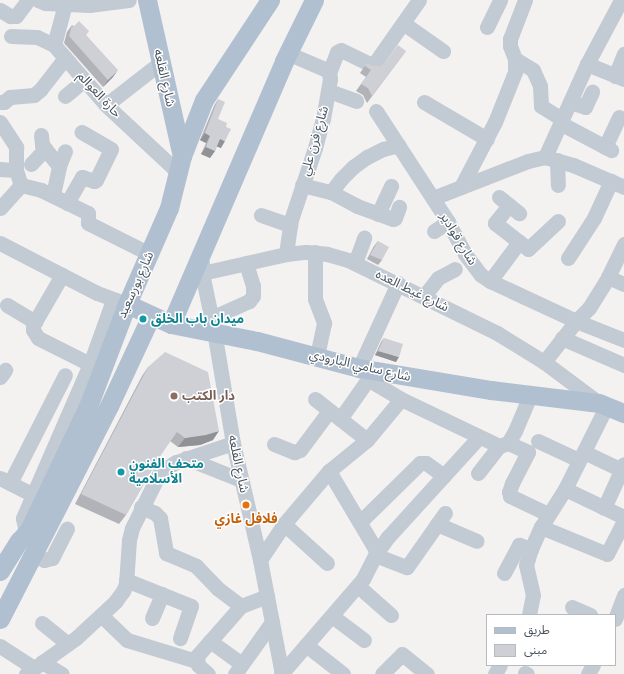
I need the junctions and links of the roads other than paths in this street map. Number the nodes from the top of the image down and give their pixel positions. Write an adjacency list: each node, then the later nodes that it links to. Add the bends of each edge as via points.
1 (28, 0): 12 (street, via 16,16 10,16)
2 (38, 0): 11 (street)
3 (128, 0): 11 (street, via 90,5)
4 (147, 0): 22 (main road, شارع القلعه)
5 (270, 0): 47 (main road, شارع بورسعيد, via 204,100)
6 (314, 0): 18 (main road)
7 (419, 0): 13 (street)
8 (500, 0): 14 (street)
9 (525, 0): 21 (street, via 510,38)
10 (621, 0): 23 (street)
11 (65, 4): 16 (street)
12 (0, 10)
13 (403, 23): 17 (street); 24 (street, شارع فرن علي, via 374,64 340,50)
14 (487, 27)
15 (11, 36): 16 (street, حارة العوالم, via 38,37)
16 (54, 45): 20 (street, حارة العوالم)
17 (443, 51)
18 (287, 53): 24 (street); 76 (main road)
19 (624, 54): 25 (street)
20 (65, 58): 26 (street, حارة العوالم); 31 (street, via 34,95 10,97)
21 (515, 58): 37 (street, via 533,70 540,86 541,106); 41 (street, via 515,72)
22 (160, 63): 34 (street); 47 (main road, شارع القلعه)
23 (587, 64): 25 (street); 33 (street)
24 (329, 73): 27 (street, شارع فرن علي)
25 (620, 78)
26 (84, 80): 29 (street); 34 (street, حارة العوالم)
27 (328, 91): 30 (street); 54 (street, شارع فرن علي, via 315,148)
28 (592, 92): 33 (street, via 585,107)
29 (65, 96)
30 (356, 100)
31 (0, 102)
32 (424, 102): 41 (street)
33 (570, 102): 37 (street)
34 (106, 104): 47 (street, حارة العوالم)
35 (376, 111): 42 (street, شارع قوادير)
36 (619, 117): 37 (street, via 608,148)
37 (561, 121): 45 (street)
38 (0, 122): 50 (street, via 16,147)
39 (82, 132): 60 (street, via 111,148 96,180 82,177)
40 (41, 135): 43 (street, via 40,143)
41 (487, 139): 56 (street)
42 (399, 145): 57 (street, via 382,149 357,163); 59 (street, شارع قوادير)
43 (45, 149): 46 (street); 48 (street)
44 (65, 151): 48 (street)
45 (551, 159): 51 (street); 52 (street); 56 (street, via 528,161)
46 (31, 164)
47 (180, 165): 75 (main road, شارع بورسعيد, via 169,208)
48 (59, 166): 58 (street)
49 (0, 169): 50 (street)
50 (16, 170): 53 (street)
51 (558, 184)
52 (618, 184): 78 (street)
53 (21, 185): 58 (street); 63 (street)
54 (302, 185): 57 (street); 68 (street, شارع فرن علي)
55 (391, 186): 64 (street)
56 (462, 187): 59 (street)
57 (331, 192): 64 (street)
58 (53, 195): 60 (street)
59 (433, 198): 67 (street, شارع قوادير)
60 (67, 203): 75 (street, via 88,214 88,223)
61 (509, 205): 71 (street, via 495,223)
62 (399, 207): 64 (street, via 394,219)
63 (0, 208)
64 (378, 214)
65 (261, 215): 68 (street)
66 (558, 221): 71 (street, via 529,249)
67 (448, 222): 69 (street); 86 (street, شارع قوادير, via 474,267)
68 (290, 225): 77 (street, شارع فرن علي)
69 (434, 231)
70 (364, 238): 81 (street)
71 (519, 242): 86 (street)
72 (0, 243): 85 (street)
73 (624, 244): 84 (street)
74 (315, 252): 77 (street, شارع غيط العده); 81 (street, شارع غيط العده); 99 (street, via 315,300 324,323)
75 (150, 254): 90 (main road, شارع بورسعيد)
76 (202, 254): 83 (street, شارع القلعه); 95 (main road)
77 (286, 254): 80 (street, شارع غيط العده)
78 (568, 258)
79 (17, 261): 85 (street)
80 (246, 263): 83 (street, شارع غيط العده); 96 (street, via 253,286 253,296)
81 (355, 263): 87 (street, شارع غيط العده)
82 (455, 269): 89 (street, via 438,278)
83 (202, 273): 96 (street, شارع القلعه)
84 (608, 277): 88 (street); 93 (street, via 589,308)
85 (60, 278): 90 (street); 94 (street)
86 (490, 281): 93 (street, شارع قوادير)
87 (398, 283): 89 (street, شارع غيط العده); 103 (street)
88 (624, 284)
89 (417, 297): 100 (street, شارع غيط العده, via 457,320 497,333)
90 (117, 304): 92 (main road, شارع سامي البارودي); 101 (street); 134 (main road, شارع بورسعيد, via 89,404)
91 (7, 305): 94 (street)
92 (151, 316): 95 (main road, شارع سامي البارودي); 137 (main road, شارع بورسعيد, via 109,406)
93 (576, 321): 97 (street); 98 (street, شارع قوادير)
94 (35, 322): 101 (street, via 33,330 38,338)
95 (171, 324): 96 (main road, شارع سامي البارودي)
96 (213, 324): 99 (main road, شارع سامي البارودي); 113 (street, شارع القلعه)
97 (562, 338): 100 (street); 102 (street)
98 (624, 340)
99 (317, 357): 103 (main road, شارع سامي البارودي)
100 (544, 362): 108 (street, شارع غيط العده)
101 (90, 364): 125 (street)
102 (624, 365)
103 (364, 373): 105 (main road, شارع سامي البارودي); 107 (street); 109 (street)
104 (65, 375): 122 (street)
105 (530, 396): 108 (main road, شارع سامي البارودي); 115 (street, via 516,431)
106 (315, 399): 109 (street)
107 (401, 399): 110 (street); 111 (street)
108 (610, 407): 116 (street)
109 (334, 415): 111 (street); 114 (street, via 300,450 294,452)
110 (479, 437): 115 (street); 121 (street)
111 (367, 440): 119 (street)
112 (538, 441): 116 (street)
113 (233, 442): 117 (street); 123 (street, شارع القلعه)
114 (274, 444)
115 (503, 444): 120 (street); 129 (street, via 528,452 512,483 509,492 512,498)
116 (582, 456): 118 (street); 124 (street)
117 (186, 458): 123 (street); 126 (street, via 166,466 160,472)
118 (623, 468): 127 (street)
119 (329, 471): 131 (street); 132 (street)
120 (478, 473)
121 (444, 476): 131 (street, via 426,463 420,463); 138 (street, via 388,537)
122 (5, 480): 125 (street)
123 (241, 480): 139 (street, شارع القلعه)
124 (565, 489): 127 (street); 129 (street)
125 (33, 495): 134 (street, via 23,518 23,523)
126 (141, 507): 143 (street, via 129,540); 149 (street, via 160,518 166,553 196,566 217,588)
127 (604, 508): 128 (street)
128 (624, 517)
129 (545, 520): 130 (street, via 607,554); 136 (street)
130 (624, 520)
131 (360, 522): 138 (street)
132 (284, 524): 139 (street); 140 (street)
133 (67, 529): 137 (street, via 52,558 44,560)
134 (29, 530): 141 (main road, شارع بورسعيد)
135 (467, 540): 138 (street, via 441,518 408,567)
136 (531, 550): 142 (street, via 519,545); 151 (street, via 526,565 533,595)
137 (33, 554): 145 (main road, شارع بورسعيد)
138 (376, 554): 144 (street)
139 (260, 560): 147 (street, شارع القلعه)
140 (327, 564)
141 (0, 571)
142 (504, 573)
143 (126, 580): 146 (street); 153 (street, via 123,591)
144 (358, 586): 154 (street); 155 (street)
145 (6, 594): 158 (main road, شارع بورسعيد)
146 (162, 594): 157 (street); 161 (street, via 191,606)
147 (267, 596): 149 (street); 159 (street, شارع القلعه)
148 (624, 596): 156 (street)
149 (240, 606): 163 (street)
150 (572, 608): 152 (street)
151 (529, 614)
152 (587, 614)
153 (101, 615): 164 (street); 167 (street, via 127,640)
154 (391, 615)
155 (332, 616): 162 (street); 165 (street)
156 (616, 616)
157 (152, 618)
158 (0, 619)
159 (272, 622): 169 (street); 170 (street, شارع القلعه)
160 (42, 623): 164 (street)
161 (180, 638)
162 (364, 640)
163 (210, 641): 167 (street, via 197,656); 169 (street)
164 (68, 644): 168 (street)
165 (306, 645): 170 (street); 173 (street)
166 (0, 646): 168 (street)
167 (196, 661): 172 (street)
168 (34, 668): 171 (street)
169 (239, 669)
170 (282, 673)
171 (62, 674)
172 (208, 674)
173 (343, 674)
174 (382, 674): 175 (street, via 402,654)
175 (427, 674)

